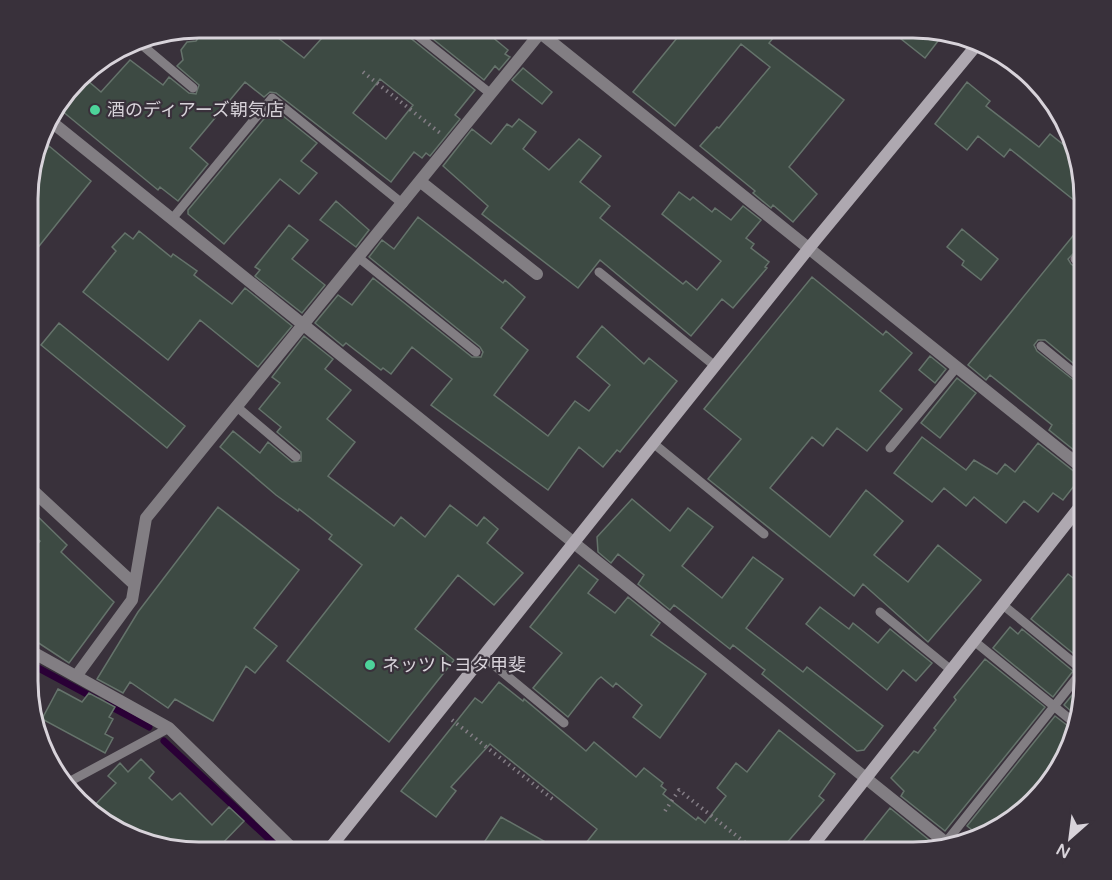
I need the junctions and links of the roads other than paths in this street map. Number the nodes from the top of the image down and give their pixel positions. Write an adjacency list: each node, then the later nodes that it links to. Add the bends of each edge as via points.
1 (420, 37): 7 (lane)
2 (533, 37): 7 (street)
3 (549, 37): 12 (street)
4 (144, 47): 6 (lane)
5 (973, 49): 12 (street)
6 (193, 88)
7 (491, 94): 9 (street)
8 (55, 126): 11 (street)
9 (421, 182): 10 (street); 15 (street)
10 (403, 204): 11 (lane, via 272,98); 13 (street)
11 (172, 219): 16 (street)
12 (809, 248): 19 (street); 20 (street)
13 (358, 258): 16 (street); 18 (lane)
14 (599, 272): 19 (lane)
15 (537, 274)
16 (303, 326): 22 (street); 30 (street)
17 (1041, 346): 21 (lane)
18 (476, 352)
19 (715, 366): 23 (street)
20 (957, 367): 24 (lane); 26 (street)
21 (1074, 373)
22 (237, 407): 25 (lane); 31 (street, via 146,518)
23 (653, 443): 29 (lane); 30 (street)
24 (890, 448)
25 (296, 457)
26 (1074, 461)
27 (38, 495): 31 (street)
28 (1074, 514): 32 (street)
29 (764, 534)
30 (573, 542): 36 (street); 45 (street)
31 (134, 584): 39 (street, via 132,600)
32 (1003, 605): 34 (street); 37 (lane)
33 (880, 612): 38 (lane)
34 (974, 641): 38 (street); 41 (lane)
35 (38, 655): 39 (street)
36 (483, 656): 43 (lane); 50 (street)
37 (1074, 663)
38 (951, 670): 45 (street)
39 (77, 675): 44 (street)
40 (1074, 683): 41 (lane)
41 (1054, 707): 42 (lane); 47 (lane)
42 (1070, 719)
43 (564, 723)
44 (169, 728): 46 (lane); 49 (street)
45 (868, 777): 48 (street); 51 (street)
46 (71, 781)
47 (954, 837)
48 (943, 839)
49 (286, 842)
50 (335, 842)
51 (816, 842)

